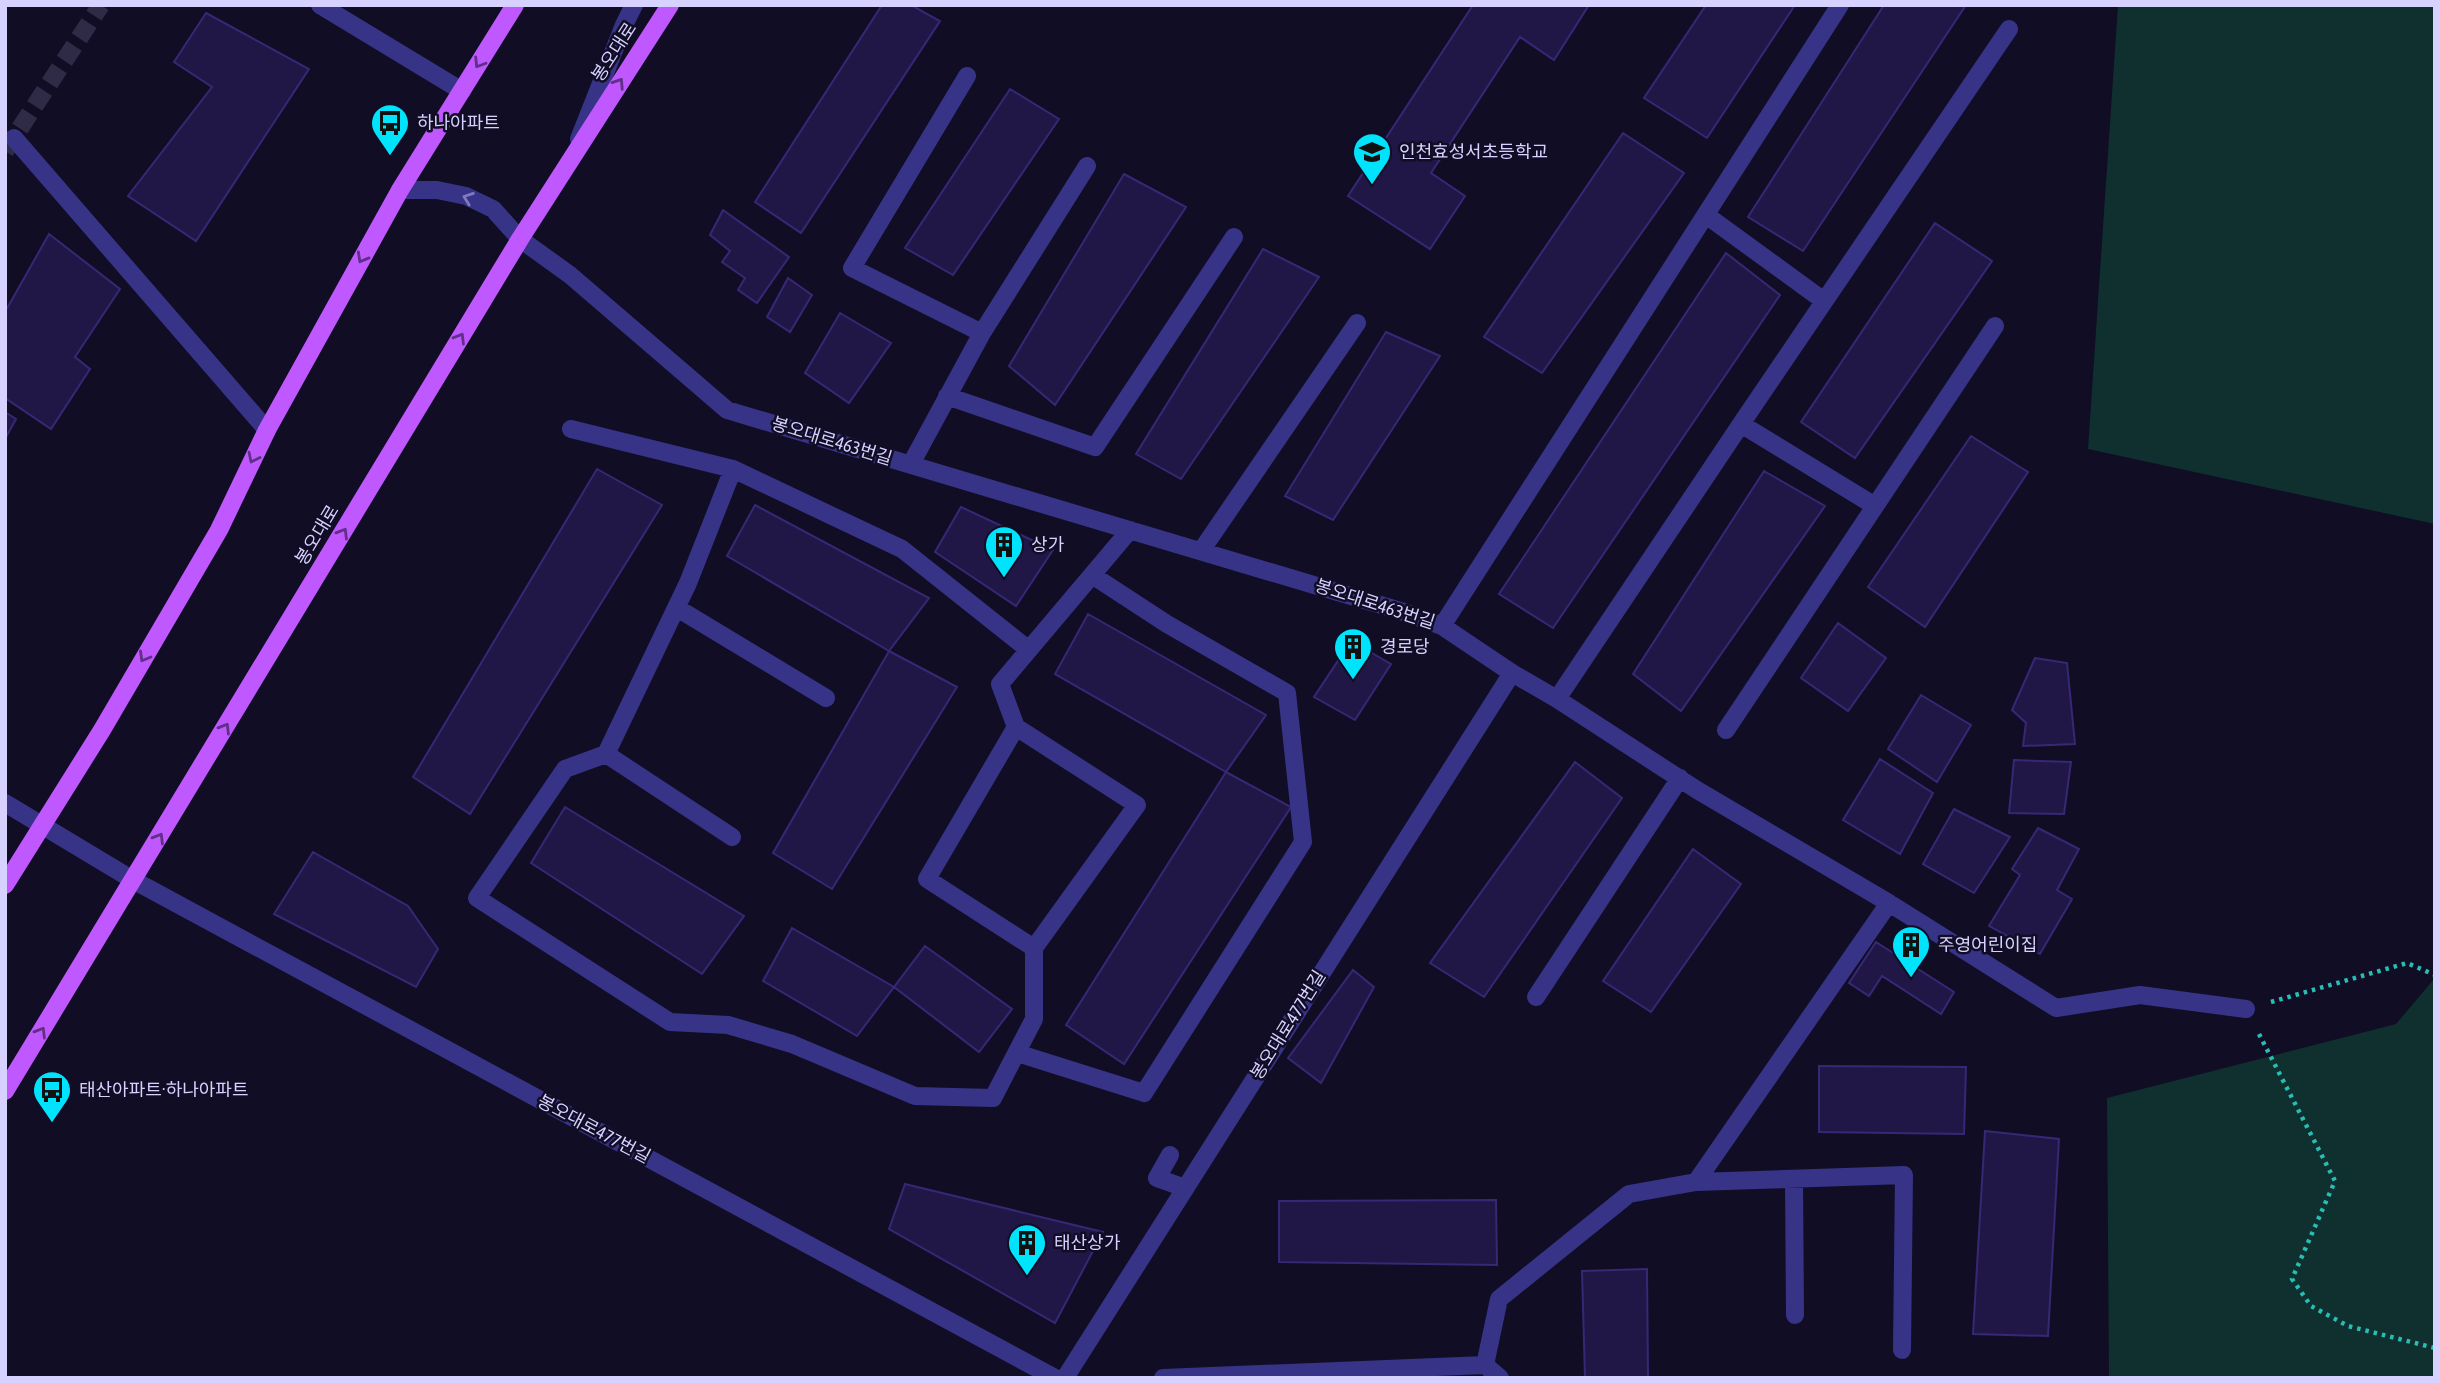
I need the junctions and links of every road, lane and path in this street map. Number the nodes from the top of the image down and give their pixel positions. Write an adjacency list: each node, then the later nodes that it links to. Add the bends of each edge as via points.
1 (320, 5): 8 (street)
2 (515, 5): 8 (main road, one-way to 8)
3 (634, 5): 10 (street)
4 (670, 5): 10 (main road, 봉오대로, one-way to 4)
5 (1840, 5): 13 (street)
6 (2009, 29): 16 (street)
7 (967, 76): 19 (street, via 852,268)
8 (461, 91): 12 (main road)
9 (14, 138): 23 (street)
10 (573, 155): 15 (main road, 봉오대로)
11 (1087, 166): 19 (street)
12 (400, 190): 15 (street, 봉오대로463번길, one-way to 12, via 493,209 466,196); 23 (main road, one-way to 23)
13 (1706, 215): 16 (street); 31 (street)
14 (1234, 237): 20 (street, via 1095,447)
15 (520, 239): 24 (street, 봉오대로463번길, via 570,275 727,410); 43 (main road, 봉오대로, one-way to 15)
16 (1824, 301): 21 (street)
17 (1357, 323): 28 (street)
18 (1995, 326): 26 (street)
19 (982, 333): 20 (street)
20 (947, 397): 24 (street)
21 (1741, 424): 26 (street); 35 (street)
22 (571, 429): 25 (street)
23 (267, 430): 41 (main road, one-way to 41, via 219,530)
24 (911, 464): 27 (street, 봉오대로463번길)
25 (733, 469): 30 (street); 32 (street, via 902,549)
26 (1875, 506): 37 (street)
27 (1130, 530): 28 (street, 봉오대로463번길); 29 (street)
28 (1201, 551): 31 (street, 봉오대로463번길)
29 (1092, 575): 32 (street); 50 (street, via 1287,693 1303,842 1144,1093)
30 (677, 608): 34 (street); 38 (street)
31 (1442, 626): 33 (street, 봉오대로463번길)
32 (1029, 650): 36 (street, via 1000,684)
33 (1512, 673): 35 (street, 봉오대로463번길); 55 (street, 봉오대로477번길)
34 (825, 698)
35 (1557, 699): 39 (street, 봉오대로463번길)
36 (1016, 727): 46 (street, via 927,879); 46 (street, via 1137,805)
37 (1726, 730)
38 (606, 754): 42 (street); 50 (street, via 565,769 477,898 670,1022 728,1025 792,1044 915,1096 993,1098)
39 (1680, 778): 45 (street, 봉오대로463번길); 48 (street)
40 (5, 803): 41 (street, 봉오대로477번길)
41 (43, 825): 43 (street, 봉오대로477번길); 44 (main road)
42 (732, 837)
43 (133, 880): 51 (main road, 봉오대로, one-way to 43); 61 (street, 봉오대로477번길)
44 (5, 885)
45 (1889, 903): 49 (street, 봉오대로463번길, via 2056,1008 2140,995); 54 (street)
46 (1034, 948): 50 (street, via 1034,1019)
47 (2435, 975): 49 (path, via 2407,963)
48 (1536, 997)
49 (2246, 1009): 57 (path, via 2334,1181 2292,1279 2311,1306 2348,1326)
50 (1017, 1053)
51 (5, 1091)
52 (1170, 1155): 55 (street, via 1157,1178)
53 (1794, 1179): 54 (street); 56 (street); 58 (street, via 1904,1175)
54 (1696, 1182): 59 (street, via 1629,1194 1499,1299)
55 (1185, 1188): 62 (street, 봉오대로477번길)
56 (1795, 1315)
57 (2435, 1348)
58 (1902, 1350)
59 (1485, 1365): 60 (street); 64 (street)
60 (1215, 1377): 63 (street)
61 (1055, 1378)
62 (1065, 1378)
63 (1163, 1378)
64 (1500, 1378)

